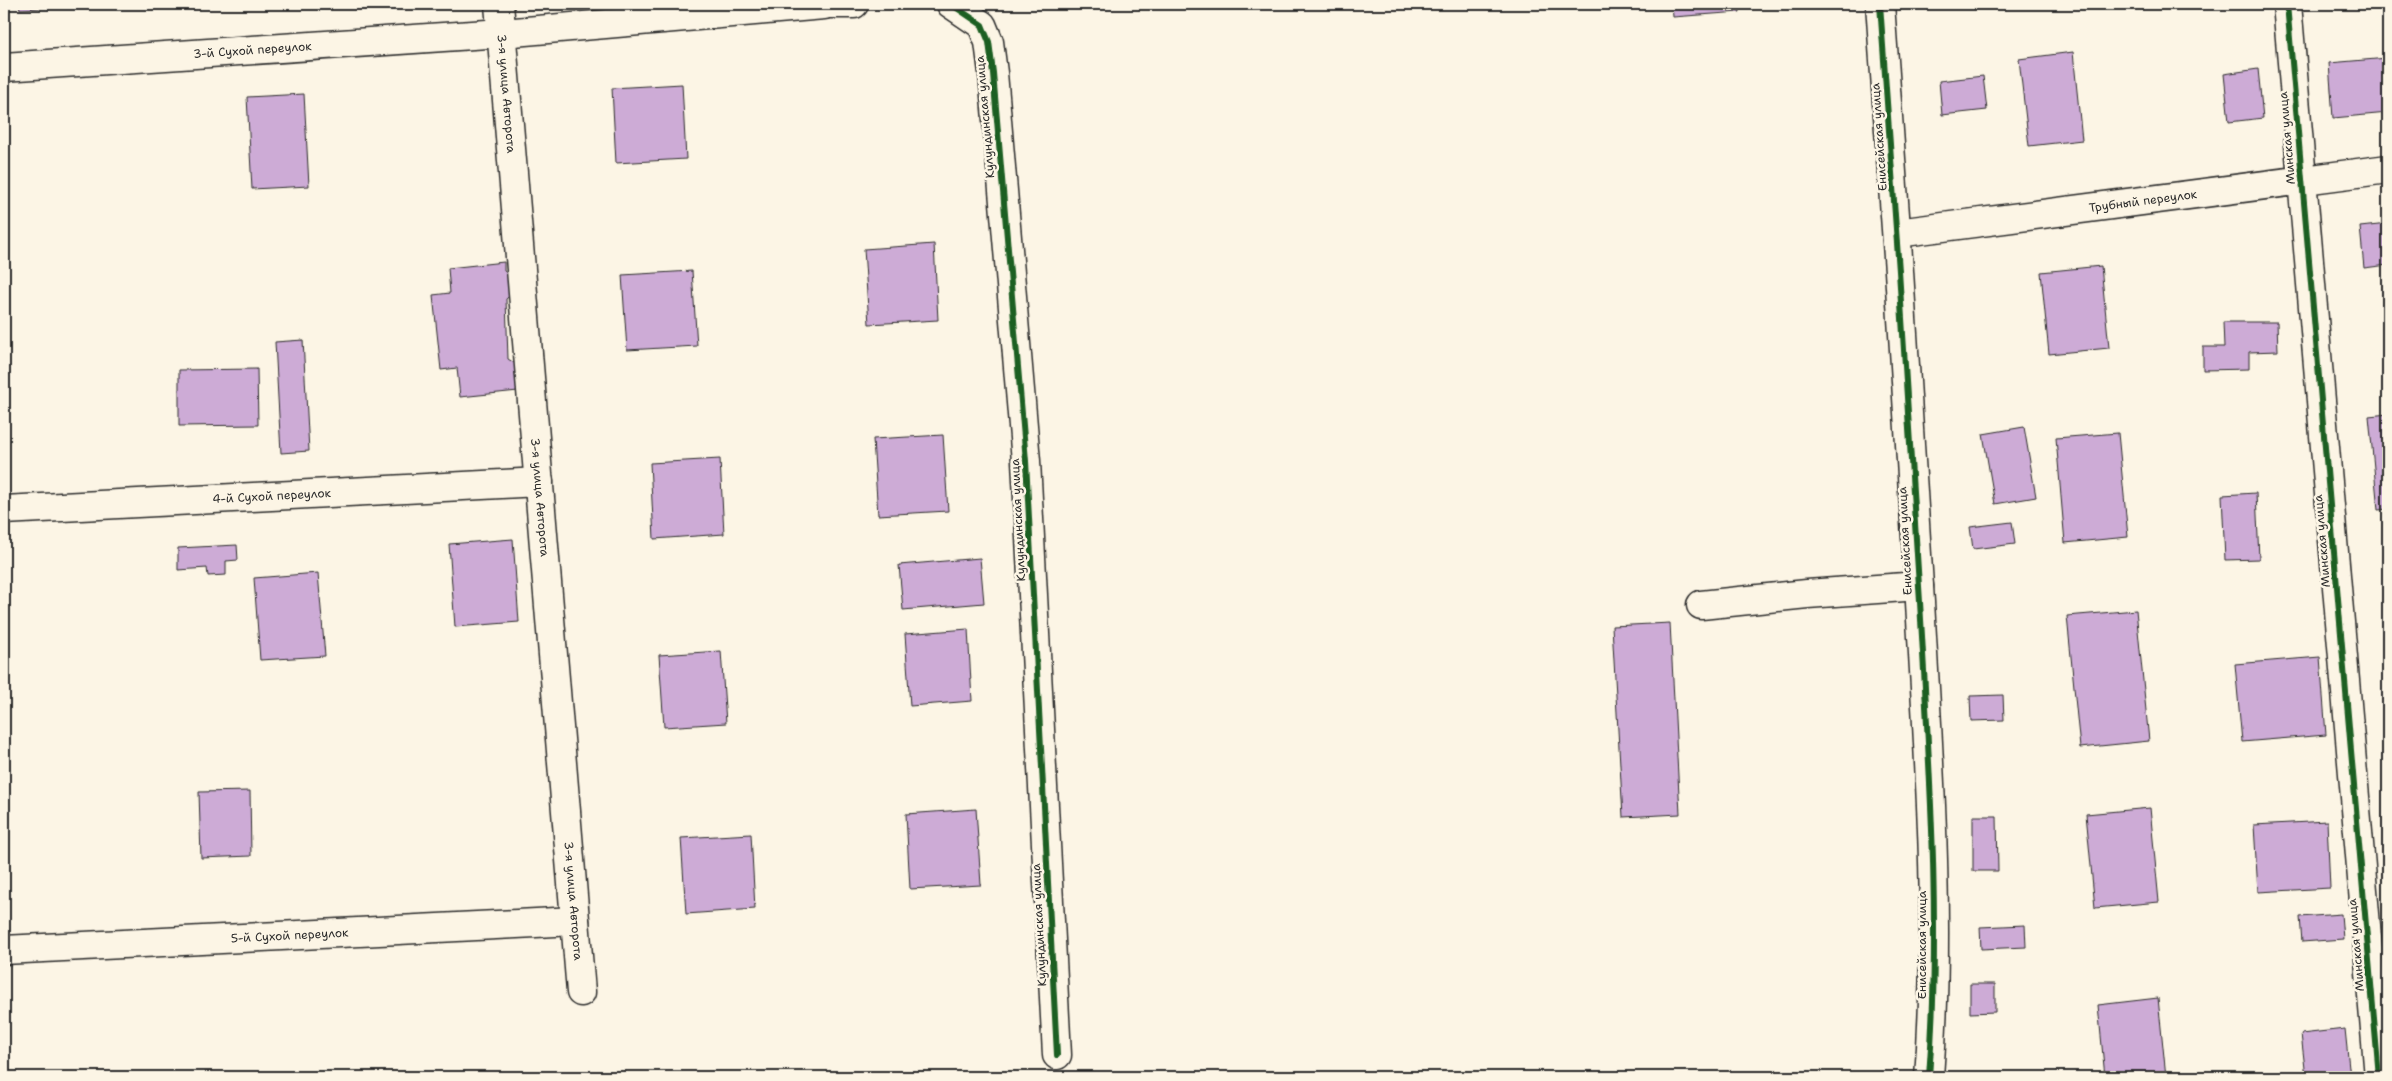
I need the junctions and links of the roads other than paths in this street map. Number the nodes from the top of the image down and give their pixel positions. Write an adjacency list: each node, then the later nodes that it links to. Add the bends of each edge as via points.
1 (499, 4): 7 (street, 3-я улица Авторота)
2 (822, 4): 3 (street); 7 (street, 3-й Сухой переулок)
3 (854, 4)
4 (952, 4): 19 (street, Кулундинская улица, via 982,25 990,42 1026,461)
5 (1880, 4): 11 (street, Енисейская улица)
6 (2287, 4): 10 (street, Минская улица)
7 (502, 33): 8 (street, 3-й Сухой переулок); 12 (street, 3-я улица Авторота)
8 (4, 67)
9 (2388, 169): 10 (street, Трубный переулок)
10 (2302, 178): 11 (street, Трубный переулок); 21 (street, Минская улица)
11 (1897, 234): 14 (street, Енисейская улица)
12 (539, 482): 13 (street, 4-й Сухой переулок); 16 (street, 3-я улица Авторота)
13 (4, 510)
14 (1919, 586): 15 (street); 20 (street, Енисейская улица, via 1933,896 1934,1011)
15 (1701, 606)
16 (575, 921): 17 (street, 5-й Сухой переулок); 18 (street, 3-я улица Авторота)
17 (4, 950)
18 (581, 992)
19 (1057, 1054)
20 (1929, 1077)
21 (2379, 1077)

